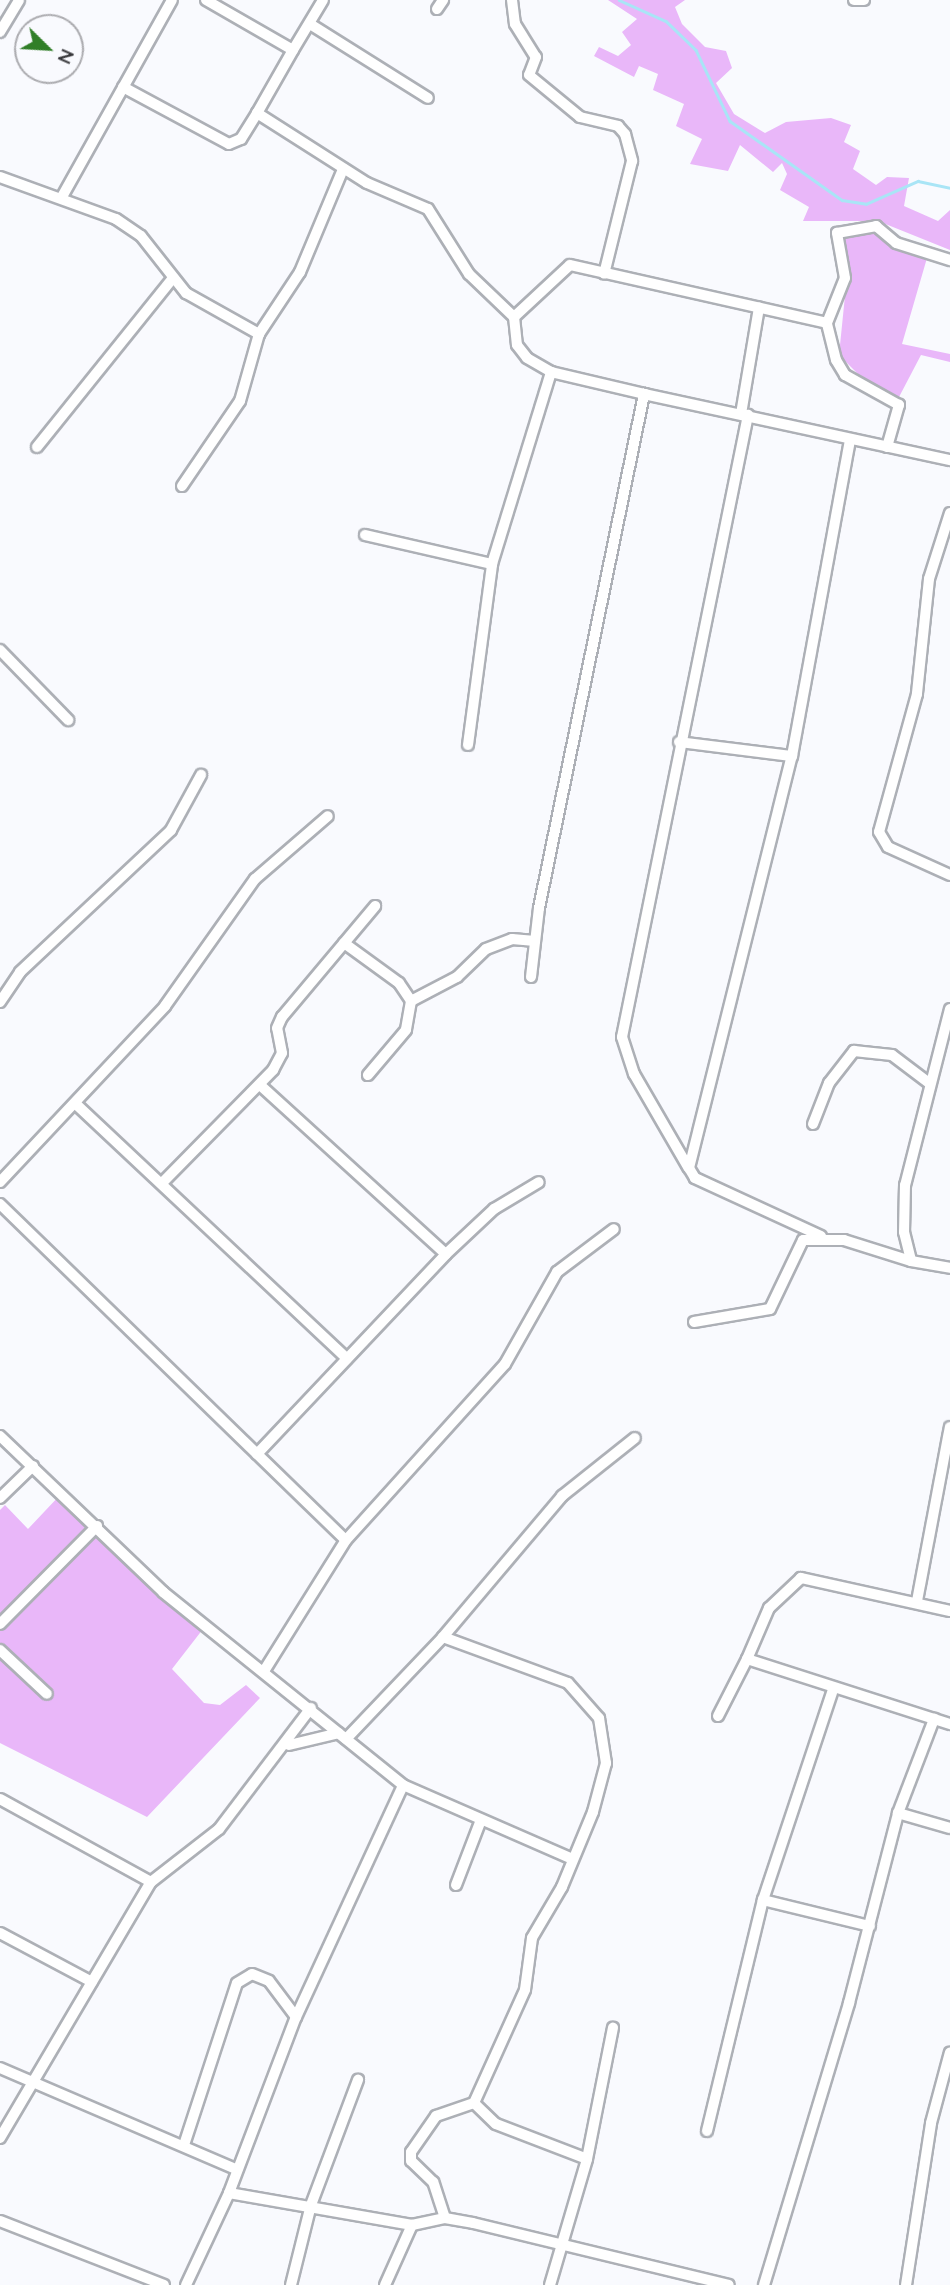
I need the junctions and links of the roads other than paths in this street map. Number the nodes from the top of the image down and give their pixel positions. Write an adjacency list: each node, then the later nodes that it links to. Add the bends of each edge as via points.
1 (19, 0): 9 (street)
2 (172, 0): 11 (street)
3 (206, 0): 10 (street)
4 (323, 0): 8 (street)
5 (512, 0): 18 (street, via 518,31 536,57 529,75 580,117 618,126 625,135 632,161)
6 (854, 0): 7 (street)
7 (864, 0)
8 (310, 24): 10 (street); 12 (street)
9 (0, 33)
10 (293, 50): 13 (street)
11 (123, 87): 13 (street, via 229,144 241,139); 16 (street)
12 (428, 98)
13 (257, 113): 14 (street)
14 (343, 169): 21 (street, via 428,209 470,274); 23 (street, via 300,272)
15 (0, 177): 16 (street)
16 (63, 195): 19 (street, via 141,236)
17 (950, 260): 22 (street, via 900,245 876,226 840,229 844,284)
18 (604, 274): 20 (street); 21 (street, via 566,266 534,305)
19 (172, 279): 23 (street); 28 (street)
20 (759, 308): 22 (street); 26 (street)
21 (514, 317): 24 (street, via 521,352)
22 (827, 323): 29 (street, via 842,372 899,405)
23 (259, 334): 31 (street, via 240,401)
24 (551, 372): 25 (street); 34 (street)
25 (644, 394): 26 (street); 44 (street)
26 (745, 415): 27 (street); 37 (street)
27 (850, 439): 29 (street); 39 (street)
28 (37, 447)
29 (887, 447): 30 (street)
30 (950, 460)
31 (183, 486)
32 (950, 513): 42 (street, via 929,579 917,694 878,832 888,847)
33 (365, 535): 34 (street)
34 (492, 564): 38 (street)
35 (0, 650): 36 (street)
36 (68, 720)
37 (679, 741): 39 (street); 55 (street, via 622,1037 634,1074)
38 (468, 745)
39 (792, 756): 55 (street)
40 (201, 775): 48 (street, via 171,830 20,972)
41 (328, 816): 53 (street, via 255,879 187,978)
42 (950, 875)
43 (375, 905): 45 (street)
44 (535, 941): 46 (street); 47 (street, via 512,939 486,948 457,977)
45 (344, 943): 47 (street, via 399,983); 52 (street, via 282,1017 281,1059)
46 (531, 977)
47 (411, 1001): 50 (street, via 406,1030)
48 (0, 1002)
49 (950, 1009): 51 (street)
50 (368, 1075)
51 (929, 1083): 54 (street, via 892,1055 854,1051 829,1083); 63 (street, via 905,1185)
52 (260, 1085): 56 (street); 62 (street)
53 (78, 1106): 56 (street); 57 (street)
54 (813, 1124)
55 (689, 1168): 61 (street, via 695,1178)
56 (164, 1181): 66 (street)
57 (0, 1182)
58 (539, 1182): 62 (street, via 494,1209)
59 (0, 1204): 70 (street)
60 (614, 1230): 74 (street, via 557,1272 505,1364)
61 (821, 1236): 63 (street); 65 (street, via 803,1240 776,1301 762,1315)
62 (446, 1254): 66 (street)
63 (911, 1261): 64 (street)
64 (950, 1268)
65 (694, 1322)
66 (347, 1359): 70 (street)
67 (950, 1427): 75 (street)
68 (0, 1436): 71 (street)
69 (635, 1438): 78 (street, via 562,1496)
70 (257, 1454): 74 (street)
71 (33, 1466): 72 (street); 73 (street)
72 (0, 1498)
73 (97, 1525): 77 (street); 81 (street, via 163,1592)
74 (346, 1541): 81 (street)
75 (917, 1601): 76 (street); 80 (street, via 801,1578 769,1608)
76 (950, 1611)
77 (0, 1624)
78 (443, 1637): 88 (street); 95 (street, via 568,1683 599,1718 606,1763)
79 (0, 1650): 83 (street)
80 (747, 1659): 82 (street); 85 (street)
81 (264, 1671): 84 (street)
82 (833, 1690): 86 (street); 98 (street)
83 (47, 1694)
84 (311, 1708): 88 (street); 89 (street)
85 (718, 1716)
86 (934, 1720): 87 (street); 92 (street)
87 (950, 1724)
88 (343, 1736): 89 (street); 90 (street)
89 (289, 1745): 96 (street, via 219,1829)
90 (403, 1785): 93 (street); 102 (street)
91 (0, 1799): 96 (street)
92 (898, 1813): 94 (street); 99 (street)
93 (481, 1820): 95 (street); 97 (street)
94 (950, 1828)
95 (572, 1859): 108 (street, via 532,1938 525,1990)
96 (150, 1882): 101 (street)
97 (456, 1885)
98 (763, 1900): 99 (street); 109 (street)
99 (870, 1926): 126 (street)
100 (0, 1933): 101 (street)
101 (92, 1982): 106 (street)
102 (296, 2017): 111 (street, via 287,1996 269,1981 252,1974 237,1983); 113 (street)
103 (613, 2028): 112 (street)
104 (950, 2052): 127 (street, via 931,2123)
105 (0, 2068): 106 (street)
106 (30, 2080): 110 (street); 111 (street)
107 (358, 2080): 115 (street)
108 (474, 2103): 112 (street, via 496,2124); 116 (street, via 436,2116 411,2152 411,2161 433,2182)
109 (707, 2131)
110 (0, 2138)
111 (184, 2145): 113 (street)
112 (587, 2159): 119 (street)
113 (236, 2169): 114 (street)
114 (229, 2193): 115 (street); 121 (street)
115 (312, 2205): 118 (street); 122 (street)
116 (445, 2218): 118 (street); 119 (street)
117 (0, 2221): 120 (street)
118 (412, 2225): 123 (street)
119 (561, 2246): 124 (street); 125 (street, via 691,2271)
120 (164, 2285)
121 (186, 2285)
122 (291, 2285)
123 (385, 2285)
124 (550, 2285)
125 (729, 2285)
126 (764, 2285)
127 (906, 2285)

